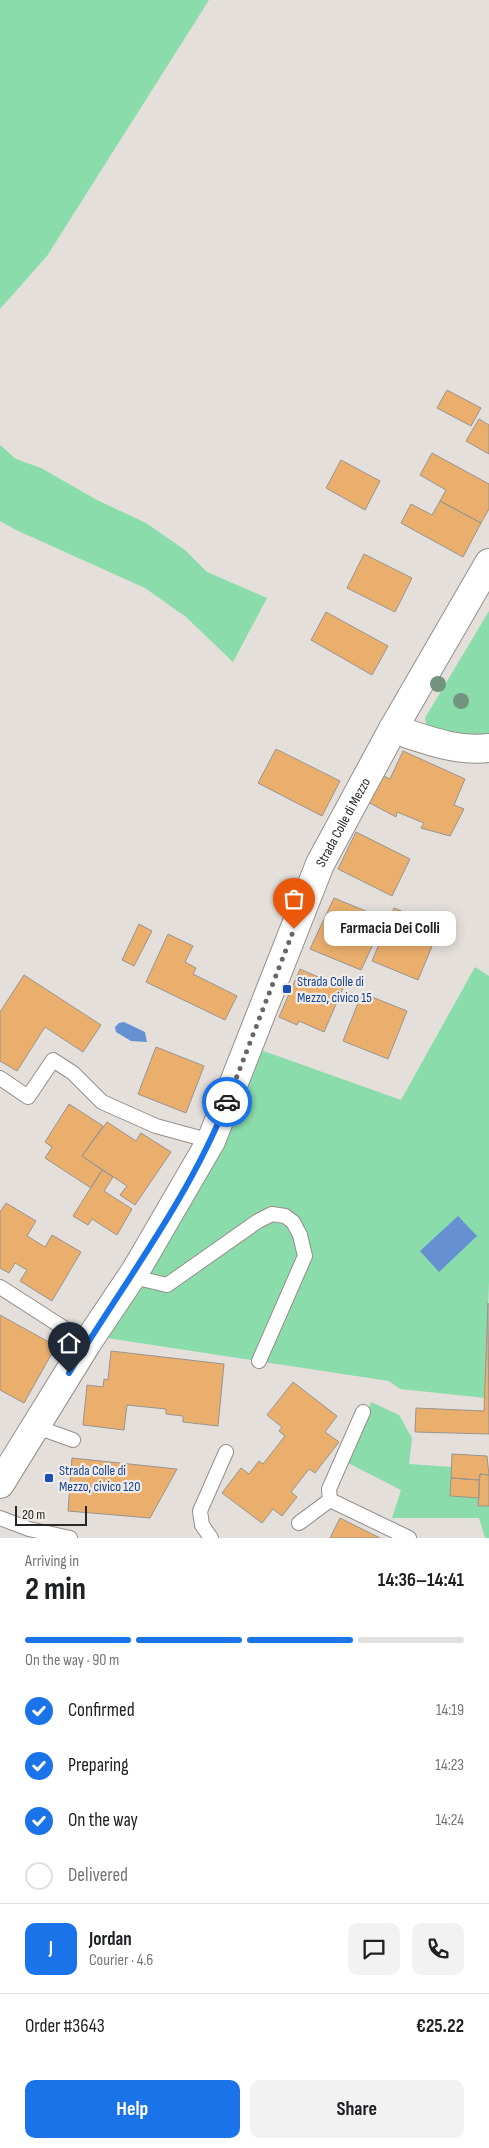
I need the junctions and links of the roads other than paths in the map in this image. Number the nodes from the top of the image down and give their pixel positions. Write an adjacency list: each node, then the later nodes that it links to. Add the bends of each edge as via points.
1 (489, 563): 2 (street, Strada Colle di Mezzo)
2 (393, 729): 3 (street, via 454,748); 5 (street, Strada Colle di Mezzo, via 320,864)
3 (489, 748)
4 (0, 1078): 5 (lane, via 28,1097 53,1060 73,1073 102,1102 156,1126)
5 (212, 1141): 6 (street, Strada Colle di Mezzo)
6 (136, 1270): 8 (street, Strada Colle di Mezzo); 9 (lane, via 146,1280 167,1285 258,1221 272,1214 285,1216 293,1222 300,1235 305,1256)
7 (0, 1287): 8 (lane)
8 (87, 1343): 11 (street, Strada Colle di Mezzo)
9 (259, 1361)
10 (363, 1412): 15 (lane, via 329,1489)
11 (36, 1427): 12 (lane); 14 (street, Strada Colle di Mezzo)
12 (73, 1440)
13 (226, 1452): 19 (lane, via 200,1511 202,1525)
14 (0, 1484)
15 (330, 1500): 17 (lane); 20 (lane)
16 (0, 1518): 18 (lane, via 29,1529)
17 (299, 1523)
18 (70, 1538)
19 (211, 1538)
20 (409, 1538)

